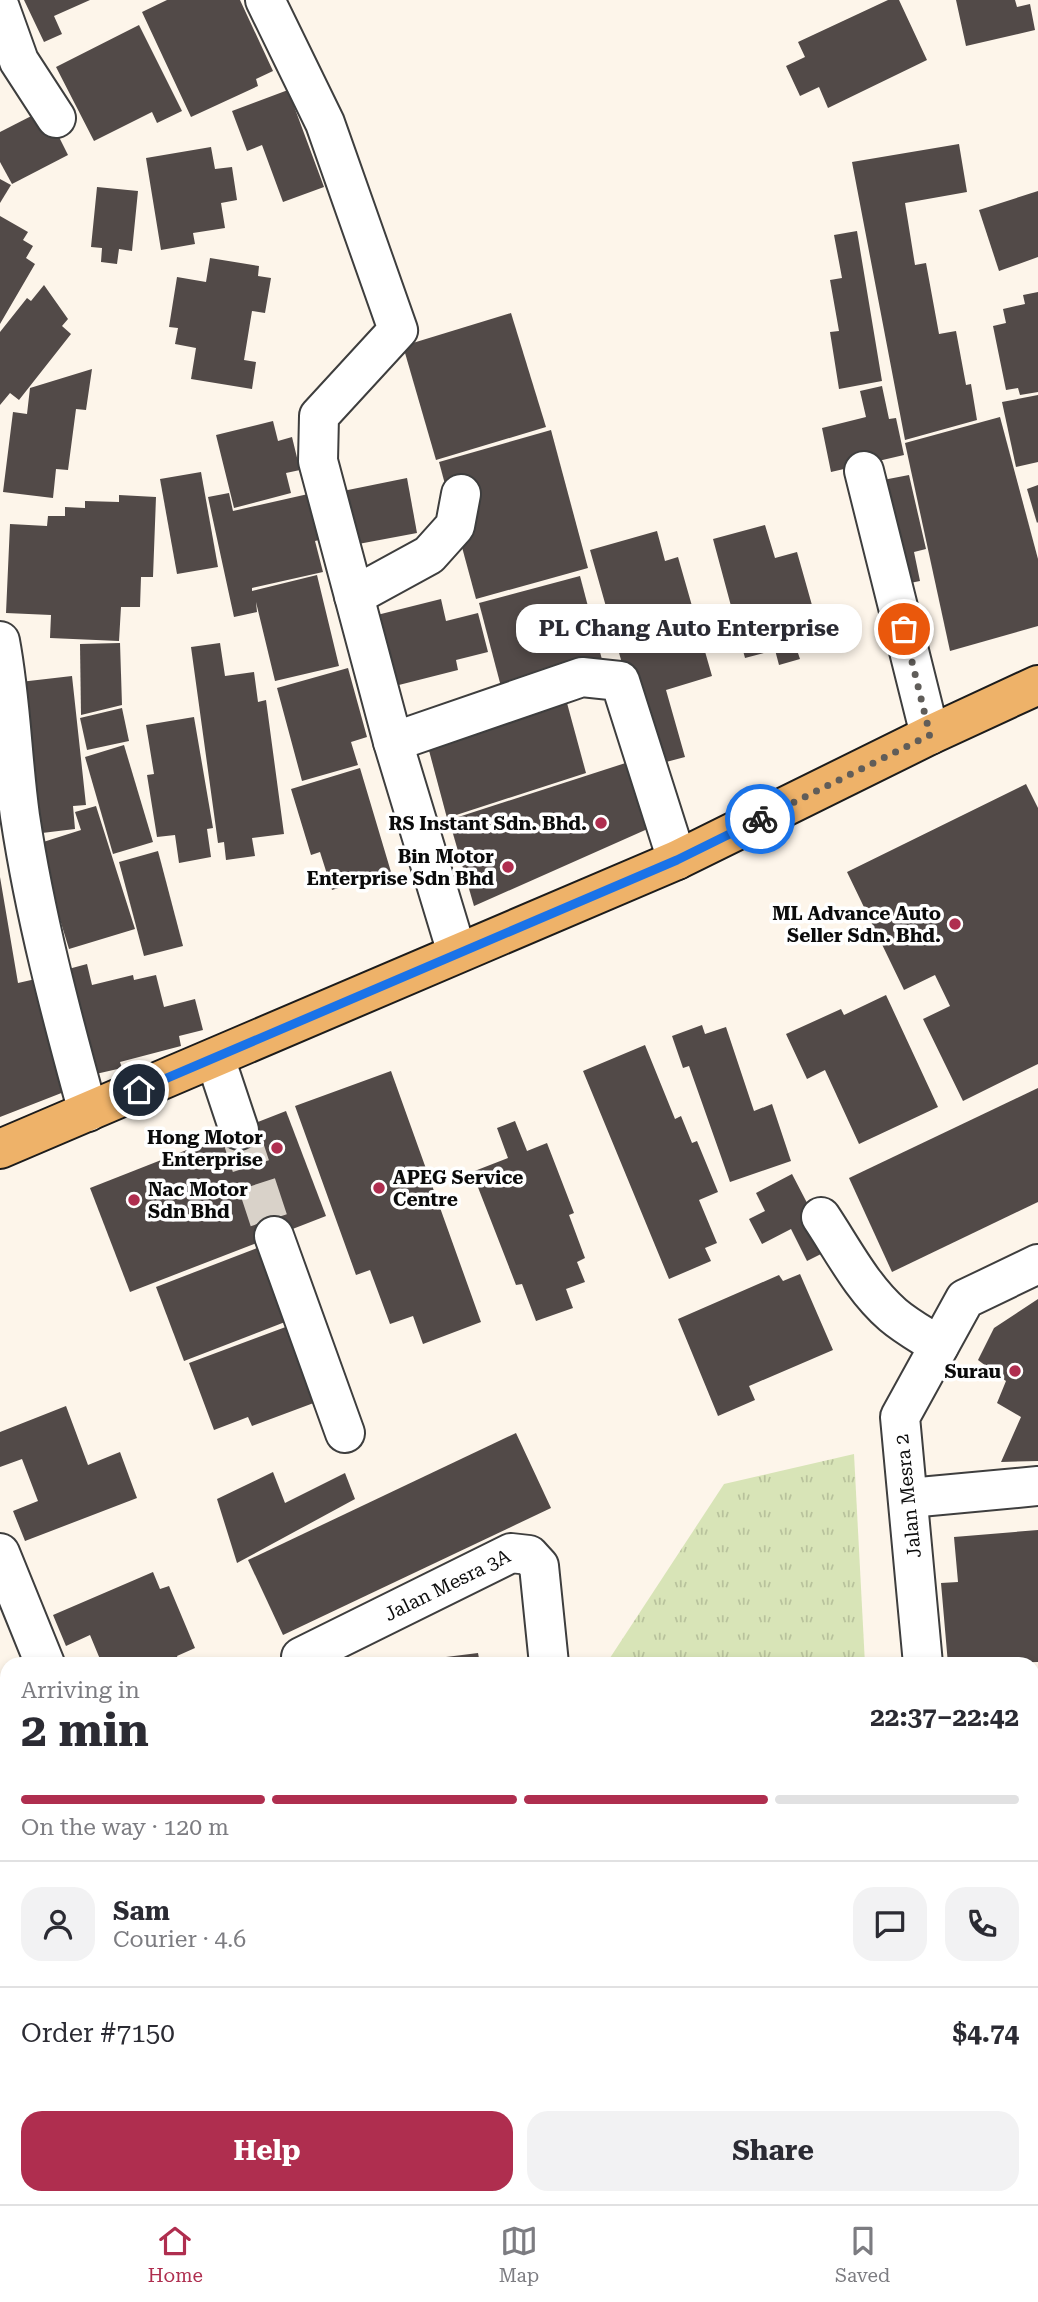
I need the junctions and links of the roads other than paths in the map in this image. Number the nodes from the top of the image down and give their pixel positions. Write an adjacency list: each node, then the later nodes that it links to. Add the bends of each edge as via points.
1 (265, 0): 6 (street, via 325,123 398,330 319,416 318,461)
2 (0, 8): 3 (street, via 19,61)
3 (56, 118)
4 (864, 471): 9 (street)
5 (461, 494): 6 (street, via 455,526 429,555)
6 (354, 596): 10 (street)
7 (0, 641): 14 (street, via 20,815 55,995)
8 (1038, 685): 9 (main road)
9 (930, 735): 11 (main road)
10 (393, 742): 11 (street, via 582,677 620,681); 12 (street)
11 (677, 860): 12 (main road)
12 (457, 953): 13 (main road)
13 (215, 1058): 14 (main road); 15 (street)
14 (88, 1112): 16 (main road)
15 (239, 1130)
16 (0, 1149)
17 (821, 1217): 20 (street, via 878,1299)
18 (274, 1236): 21 (street)
19 (1038, 1264): 20 (street, Jalan Mesra 2, via 965,1299)
20 (939, 1346): 23 (street, Jalan Mesra 2, via 900,1417)
21 (345, 1433)
22 (1038, 1486): 23 (street)
23 (909, 1498): 29 (street, Jalan Mesra 2)
24 (0, 1553): 25 (street)
25 (13, 1623): 26 (street)
26 (40, 1657)
27 (301, 1657): 28 (street, Jalan Mesra 3A, via 511,1553 529,1555 539,1566)
28 (548, 1657)
29 (922, 1657)

